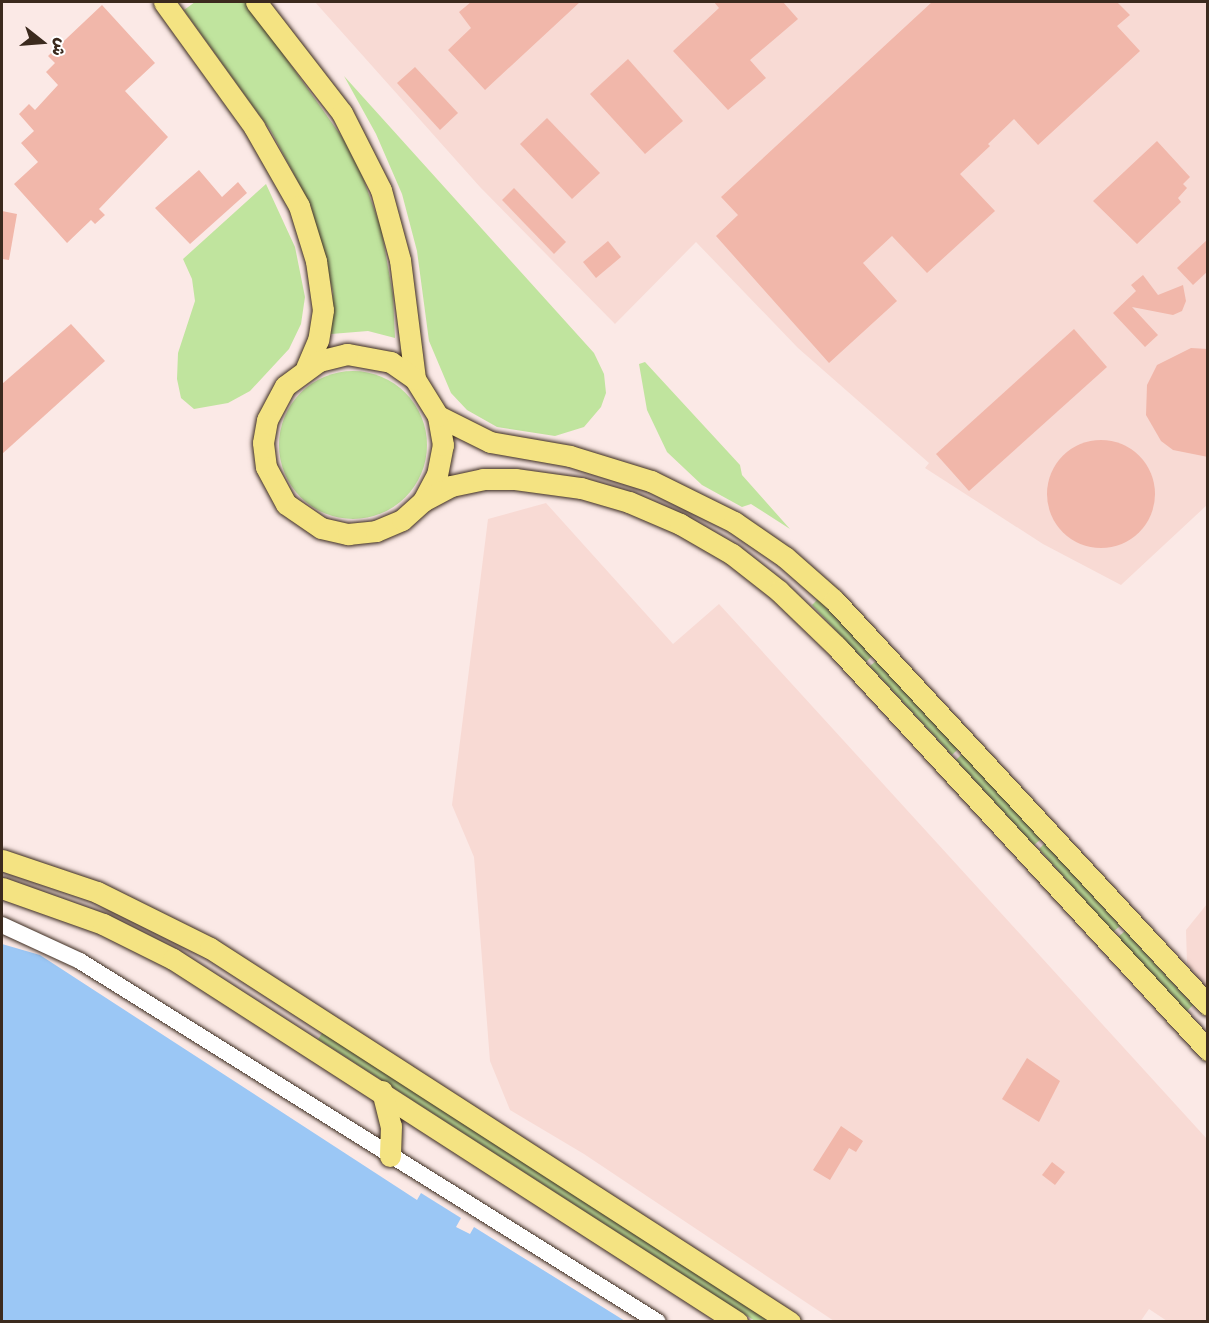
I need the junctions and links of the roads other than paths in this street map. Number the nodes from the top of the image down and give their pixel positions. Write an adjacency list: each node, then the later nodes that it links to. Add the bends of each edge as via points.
1 (164, 2): 3 (main road, via 254,126 299,206 322,295 318,340)
2 (256, 2): 4 (main road, via 327,91 355,136 381,190 400,260)
3 (306, 368): 4 (main road, via 333,356 362,354 391,362); 6 (main road, via 277,398 264,431 266,467 286,504 308,522 348,534 389,527)
4 (415, 379): 5 (main road)
5 (438, 416): 6 (main road, via 441,460); 8 (main road, via 490,441 570,456 679,493 743,527)
6 (423, 501): 7 (main road, via 467,481 499,478 581,488)
7 (652, 511): 8 (main road, via 700,524 731,539 779,572 800,592 810,586); 15 (main road, via 732,554 801,612 892,705)
8 (810, 576): 13 (main road)
9 (2, 860): 14 (main road, via 69,880 156,918)
10 (2, 888): 12 (main road, via 103,924)
11 (2, 925): 17 (street, via 80,961)
12 (207, 979): 14 (main road, via 248,992 292,1019 305,1019); 16 (main road)
13 (1208, 1005)
14 (311, 1012): 20 (main road)
15 (1208, 1050)
16 (382, 1091): 17 (main road, via 391,1126); 19 (main road)
17 (390, 1156): 18 (street)
18 (658, 1322)
19 (737, 1322)
20 (790, 1322)

